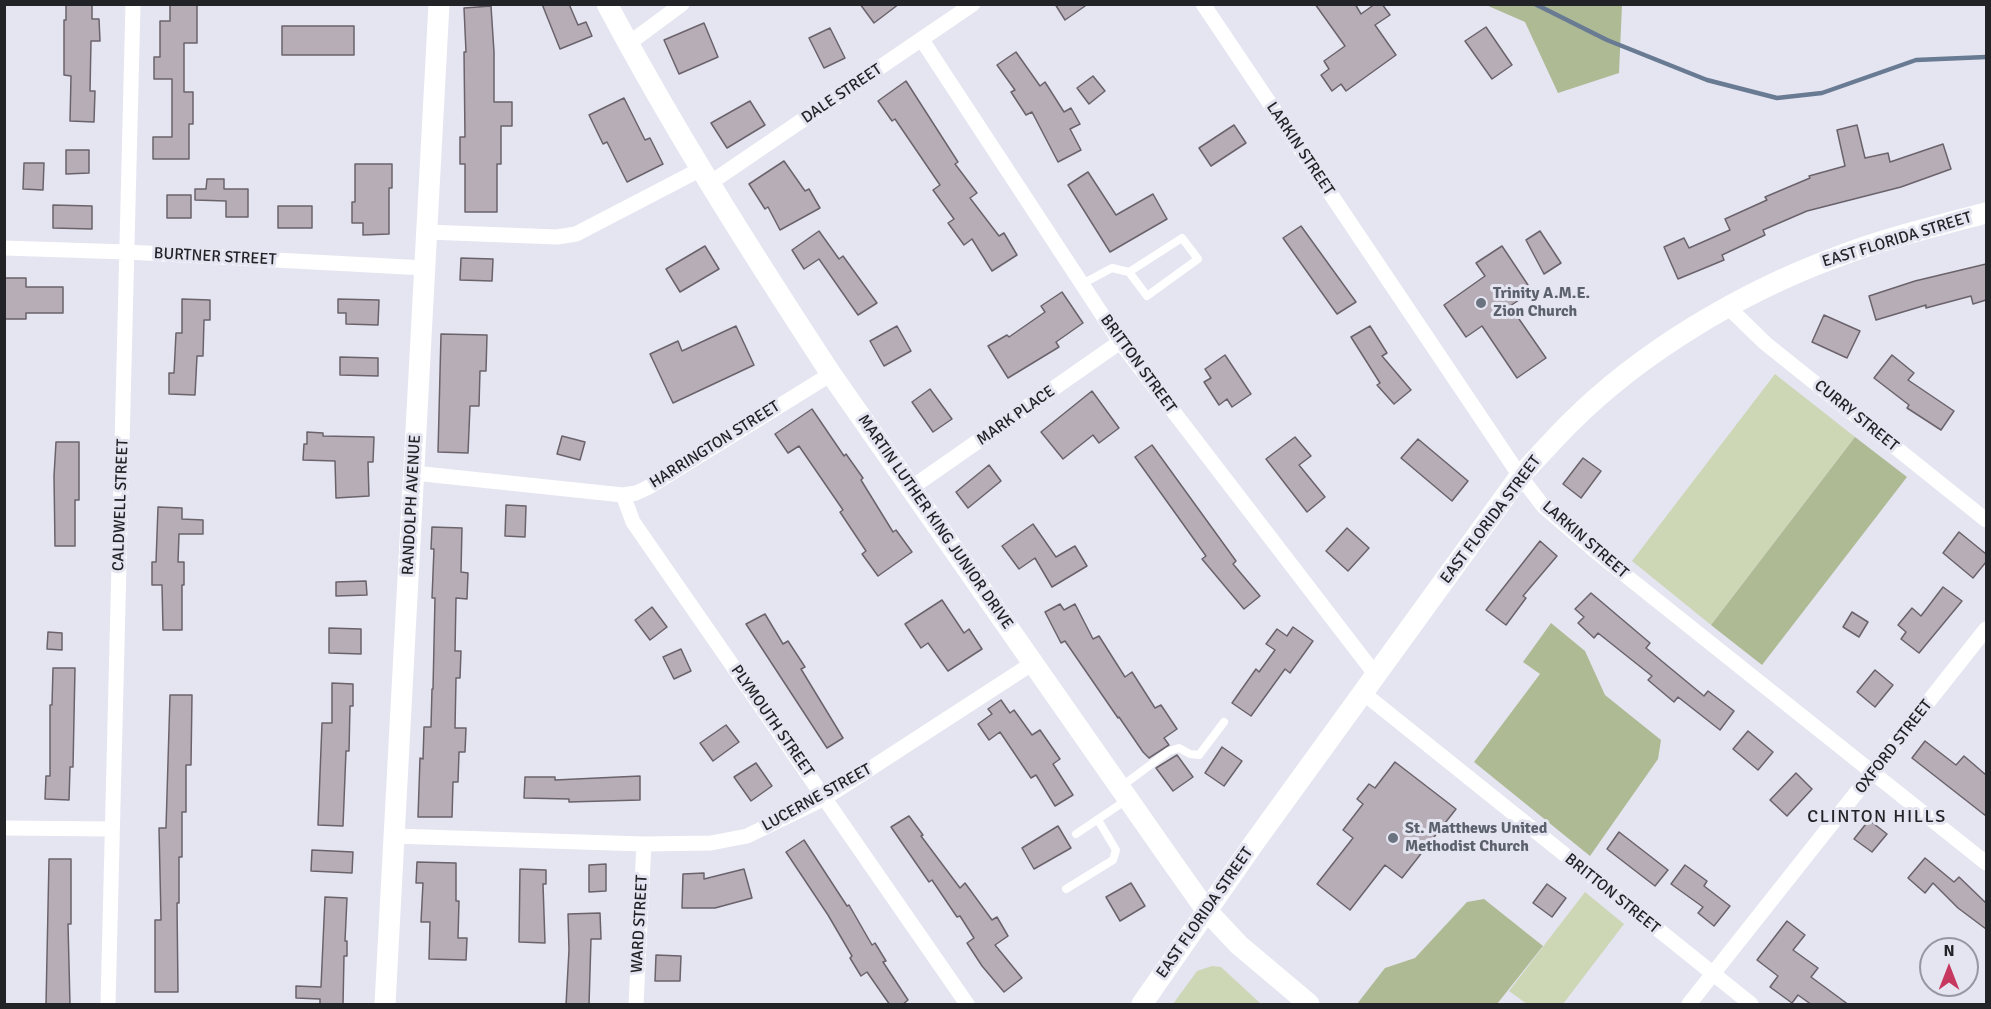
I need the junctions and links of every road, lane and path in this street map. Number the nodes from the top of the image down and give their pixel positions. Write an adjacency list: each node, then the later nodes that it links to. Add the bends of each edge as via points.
1 (133, 4): 13 (street, CALDWELL STREET)
2 (439, 4): 11 (main road, RANDOLPH AVENUE)
3 (607, 4): 8 (main road, MARTIN LUTHER KING JUNIOR DRIVE)
4 (682, 4): 8 (street)
5 (973, 4): 7 (street, DALE STREET)
6 (1203, 4): 21 (street, LARKIN STREET)
7 (922, 39): 9 (street, DALE STREET); 16 (street, BRITTON STREET)
8 (628, 44): 9 (main road, MARTIN LUTHER KING JUNIOR DRIVE)
9 (706, 176): 11 (street, DALE STREET, via 576,234 557,237); 19 (main road, MARTIN LUTHER KING JUNIOR DRIVE)
10 (1986, 213): 17 (main road, EAST FLORIDA STREET, via 1835,258 1783,279)
11 (427, 232): 14 (main road, RANDOLPH AVENUE)
12 (4, 248): 13 (street, BURTNER STREET)
13 (127, 252): 14 (street, BURTNER STREET); 35 (street, CALDWELL STREET)
14 (425, 268): 20 (main road, RANDOLPH AVENUE)
15 (1129, 272): 15 (lane, via 1147,296 1198,259 1182,238); 16 (lane, via 1112,268)
16 (1082, 284): 18 (street, BRITTON STREET)
17 (1729, 308): 21 (main road, EAST FLORIDA STREET, via 1658,351 1613,385); 24 (street, CURRY STREET, via 1765,343)
18 (1120, 342): 22 (street, MARK PLACE); 27 (street, BRITTON STREET)
19 (831, 374): 22 (main road, MARTIN LUTHER KING JUNIOR DRIVE); 23 (street, HARRINGTON STREET, via 647,488)
20 (414, 473): 23 (street, HARRINGTON STREET); 37 (main road, RANDOLPH AVENUE)
21 (1520, 476): 27 (main road, EAST FLORIDA STREET); 30 (street, LARKIN STREET, via 1543,506 1600,555)
22 (911, 488): 26 (main road, MARTIN LUTHER KING JUNIOR DRIVE)
23 (623, 495): 32 (street, PLYMOUTH STREET, via 633,522)
24 (1986, 520)
25 (1986, 629): 30 (street, OXFORD STREET)
26 (1033, 663): 31 (main road, MARTIN LUTHER KING JUNIOR DRIVE); 32 (street, LUCERNE STREET)
27 (1375, 674): 28 (main road, EAST FLORIDA STREET)
28 (1362, 692): 41 (main road, EAST FLORIDA STREET); 42 (street, BRITTON STREET)
29 (1224, 722): 31 (lane, via 1199,755 1179,748 1169,751)
30 (1873, 775): 39 (street, LARKIN STREET); 42 (street, OXFORD STREET)
31 (1125, 793): 33 (lane); 41 (main road, MARTIN LUTHER KING JUNIOR DRIVE)
32 (825, 798): 38 (street, LUCERNE STREET, via 747,837 711,843); 46 (street, PLYMOUTH STREET)
33 (1098, 820): 36 (lane); 40 (lane, via 1116,850 1113,860)
34 (4, 828): 35 (street)
35 (112, 829): 43 (street, CALDWELL STREET)
36 (1076, 834)
37 (393, 836): 38 (street, LUCERNE STREET); 44 (main road, RANDOLPH AVENUE)
38 (644, 844): 45 (street, WARD STREET)
39 (1986, 863)
40 (1066, 889)
41 (1206, 910): 47 (main road, EAST FLORIDA STREET); 48 (main road, MARTIN LUTHER KING JUNIOR DRIVE, via 1239,945)
42 (1713, 974): 49 (street, OXFORD STREET); 50 (street, BRITTON STREET)
43 (108, 1005)
44 (385, 1005)
45 (636, 1005)
46 (967, 1005)
47 (1142, 1005)
48 (1309, 1005)
49 (1689, 1005)
50 (1751, 1005)

